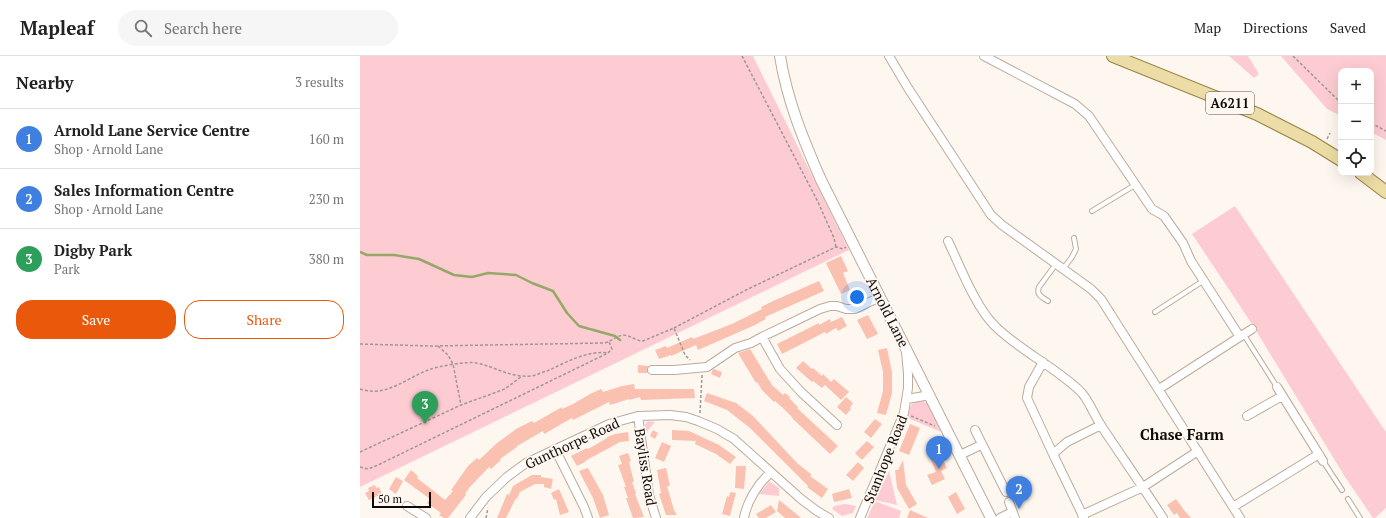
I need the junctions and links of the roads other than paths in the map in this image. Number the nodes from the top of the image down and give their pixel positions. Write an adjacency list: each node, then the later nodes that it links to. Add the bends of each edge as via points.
1 (780, 56): 14 (street, Arnold Lane, via 791,106 805,143)
2 (889, 56): 12 (street, via 991,215)
3 (984, 56): 7 (street, via 1068,100 1085,112)
4 (1113, 56): 5 (main road, A6211, via 1257,114)
5 (1338, 158)
6 (1365, 176): 8 (main road)
7 (1135, 185): 9 (lane); 13 (street, via 1152,209 1164,216)
8 (1386, 192)
9 (1092, 211)
10 (1074, 238): 12 (lane, via 1076,249)
11 (948, 241): 21 (street, via 989,320)
12 (1059, 267): 15 (lane, via 1039,286 1039,295); 24 (street, via 1101,299)
13 (1204, 280): 16 (lane); 18 (street)
14 (880, 297): 19 (street, via 855,309 830,306 820,309); 20 (street, Arnold Lane)
15 (1048, 301)
16 (1155, 312)
17 (1252, 329): 18 (street)
18 (1242, 336): 23 (lane); 24 (street)
19 (762, 338): 22 (street, via 735,348 707,367); 30 (street, via 780,369)
20 (906, 348): 25 (street, Arnold Lane); 27 (street, Stanhope Road)
21 (1042, 362): 31 (street, via 1081,391); 36 (street, via 1029,387 1027,398)
22 (652, 370)
23 (1276, 387): 26 (street)
24 (1159, 389): 35 (street)
25 (930, 395): 27 (street, Stanhope Road); 38 (street, Arnold Lane)
26 (1282, 396): 29 (street); 37 (street)
27 (907, 399): 56 (street, Stanhope Road, via 904,413)
28 (638, 416): 34 (street, Gunthorpe Road, via 609,424); 40 (street, Gunthorpe Road, via 686,417 717,429 734,439); 53 (street, Bayliss Road, via 649,495)
29 (1247, 416)
30 (837, 424)
31 (1101, 425): 36 (street, via 1067,442); 41 (street)
32 (975, 430): 33 (street)
33 (982, 445): 38 (street); 43 (street)
34 (555, 449): 51 (street, Gunthorpe Road, via 526,463 506,477 486,496); 52 (street)
35 (1198, 451): 41 (street); 47 (street)
36 (1053, 454): 49 (street)
37 (1319, 454): 39 (street); 47 (street)
38 (960, 455): 57 (street, Arnold Lane)
39 (1324, 461): 42 (lane)
40 (770, 472): 54 (street, via 749,502); 55 (street, Gunthorpe Road, via 805,502)
41 (1143, 487): 49 (street); 59 (street)
42 (1342, 490)
43 (1006, 492)
44 (1348, 499): 61 (lane)
45 (1008, 502): 48 (street)
46 (407, 506): 50 (street)
47 (1233, 507): 60 (street)
48 (1014, 515): 58 (street)
49 (1083, 517)
50 (426, 518)
51 (470, 518)
52 (588, 518)
53 (656, 518)
54 (744, 518)
55 (829, 518)
56 (860, 518)
57 (991, 518)
58 (1000, 518)
59 (1163, 518)
60 (1240, 518)
61 (1360, 518)

